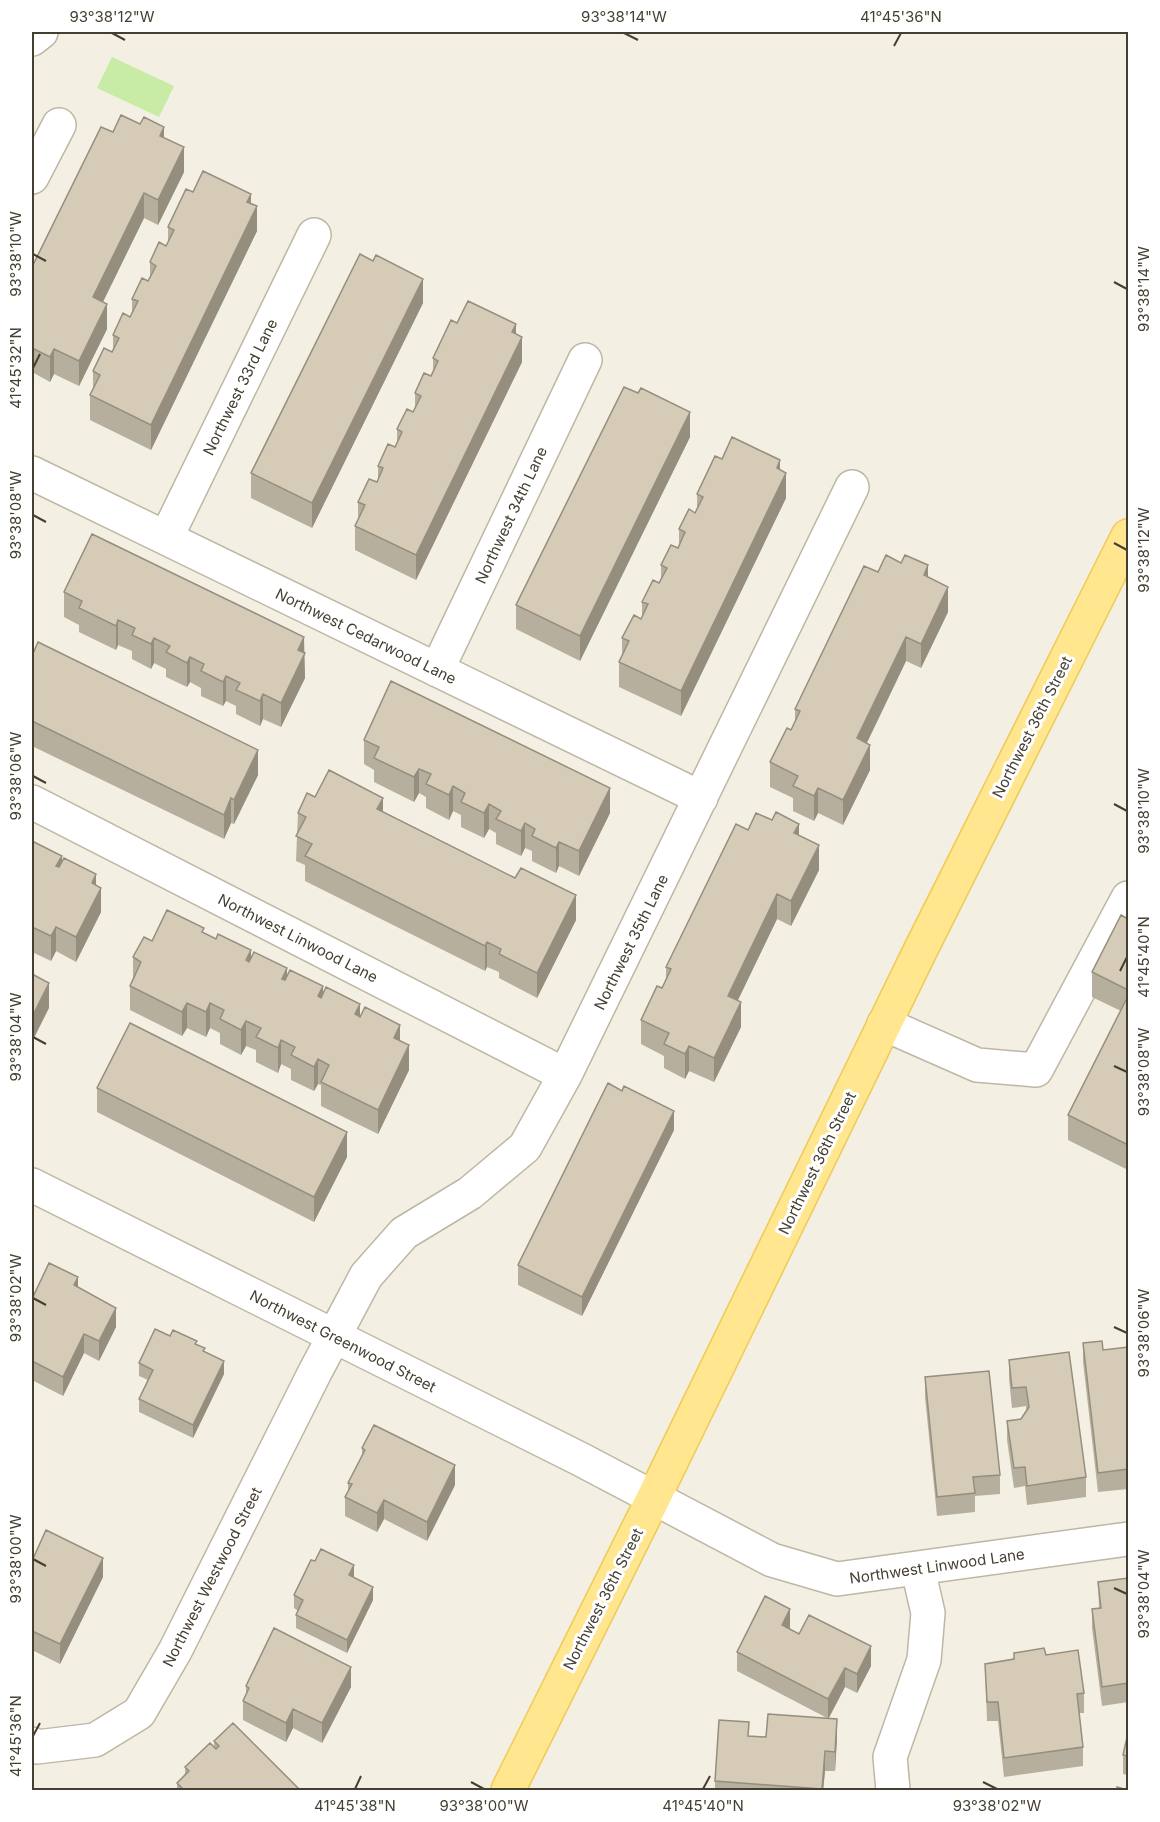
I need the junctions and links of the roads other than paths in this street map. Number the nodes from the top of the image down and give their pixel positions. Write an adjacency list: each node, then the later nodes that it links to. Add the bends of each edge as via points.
1 (41, 32): 2 (street)
2 (32, 39)
3 (59, 125): 4 (street)
4 (32, 177)
5 (314, 235): 10 (street, Northwest 33rd Lane)
6 (585, 360): 12 (street, Northwest 34th Lane)
7 (32, 473): 10 (street, Northwest Cedarwood Lane)
8 (852, 487): 13 (street, Northwest 35th Lane)
9 (1128, 536): 11 (main road, Northwest 36th Street)
10 (166, 538): 12 (street, Northwest Cedarwood Lane)
11 (1119, 579): 16 (main road, Northwest 36th Street)
12 (437, 670): 13 (street, Northwest Cedarwood Lane)
13 (701, 798): 17 (street, Northwest 35th Lane)
14 (32, 802): 17 (street, Northwest Linwood Lane)
15 (1128, 898): 16 (street, via 1036,1070 977,1065)
16 (884, 1024): 20 (main road, Northwest 36th Street)
17 (565, 1075): 19 (street, Northwest 35th Lane, via 525,1147 470,1193 404,1233 366,1276)
18 (32, 1185): 19 (street, Northwest Greenwood Street)
19 (334, 1336): 20 (street, Northwest Greenwood Street); 23 (street, Northwest Westwood Street, via 175,1652 139,1713 95,1740 37,1747)
20 (654, 1497): 22 (street, Northwest Linwood Lane, via 772,1560 837,1579); 24 (main road, Northwest 36th Street)
21 (1128, 1539): 22 (street, Northwest Linwood Lane)
22 (918, 1569): 25 (street, via 928,1613 924,1660 890,1757)
23 (32, 1744)
24 (508, 1791)
25 (893, 1791)

